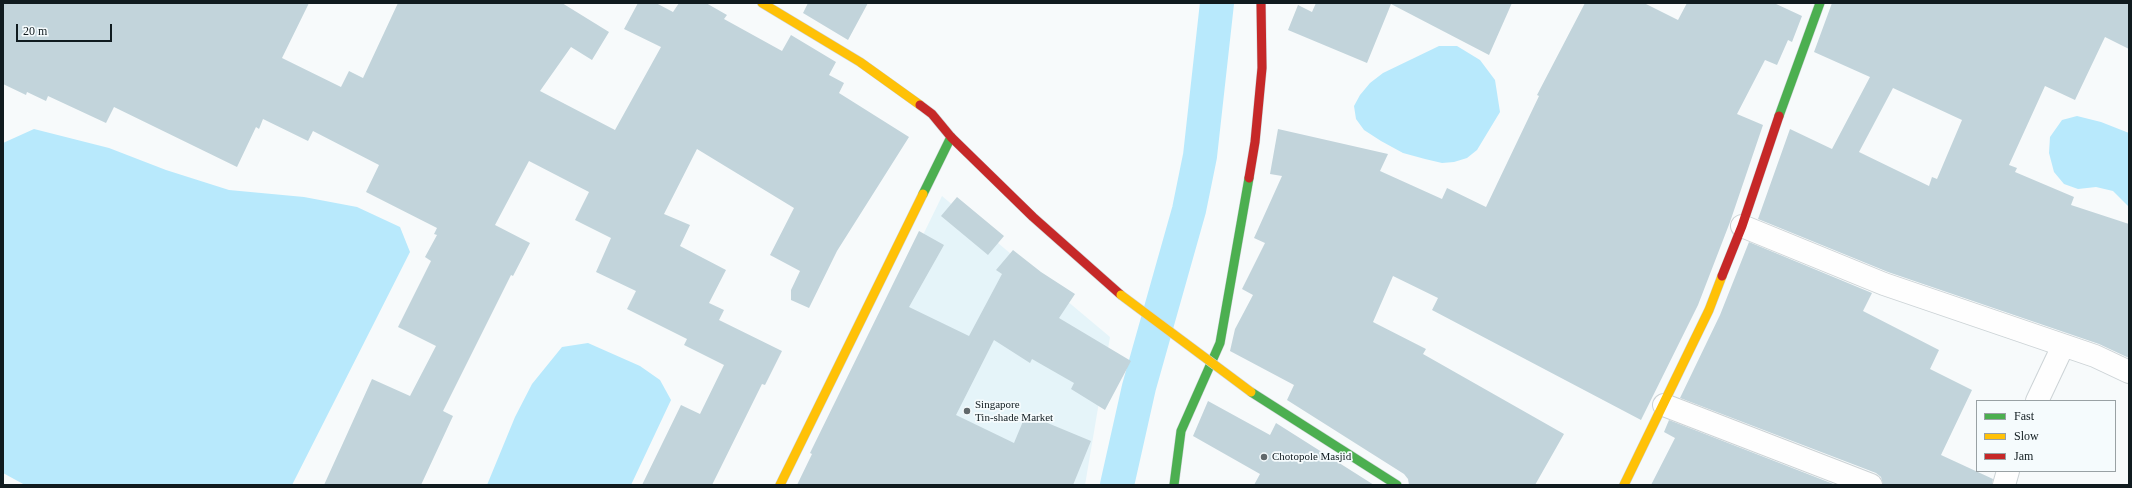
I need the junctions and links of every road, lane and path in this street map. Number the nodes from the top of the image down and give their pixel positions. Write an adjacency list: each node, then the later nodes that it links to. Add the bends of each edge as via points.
1 (762, 3): 4 (street, via 860,62 932,114)
2 (1261, 3): 12 (street, via 1262,68 1254,142 1220,343 1181,431)
3 (1820, 3): 5 (street)
4 (951, 137): 11 (street); 13 (street, bridge, via 1121,295 1251,392)
5 (1742, 226): 6 (street, via 1884,284); 9 (street, via 1709,310)
6 (2063, 346): 7 (street, via 2095,356); 8 (street)
7 (2129, 372)
8 (2037, 400)
9 (1664, 405): 14 (street); 15 (street)
10 (2008, 472): 16 (street)
11 (780, 485)
12 (1174, 485)
13 (1397, 485)
14 (1624, 485)
15 (1871, 485)
16 (2004, 485)

